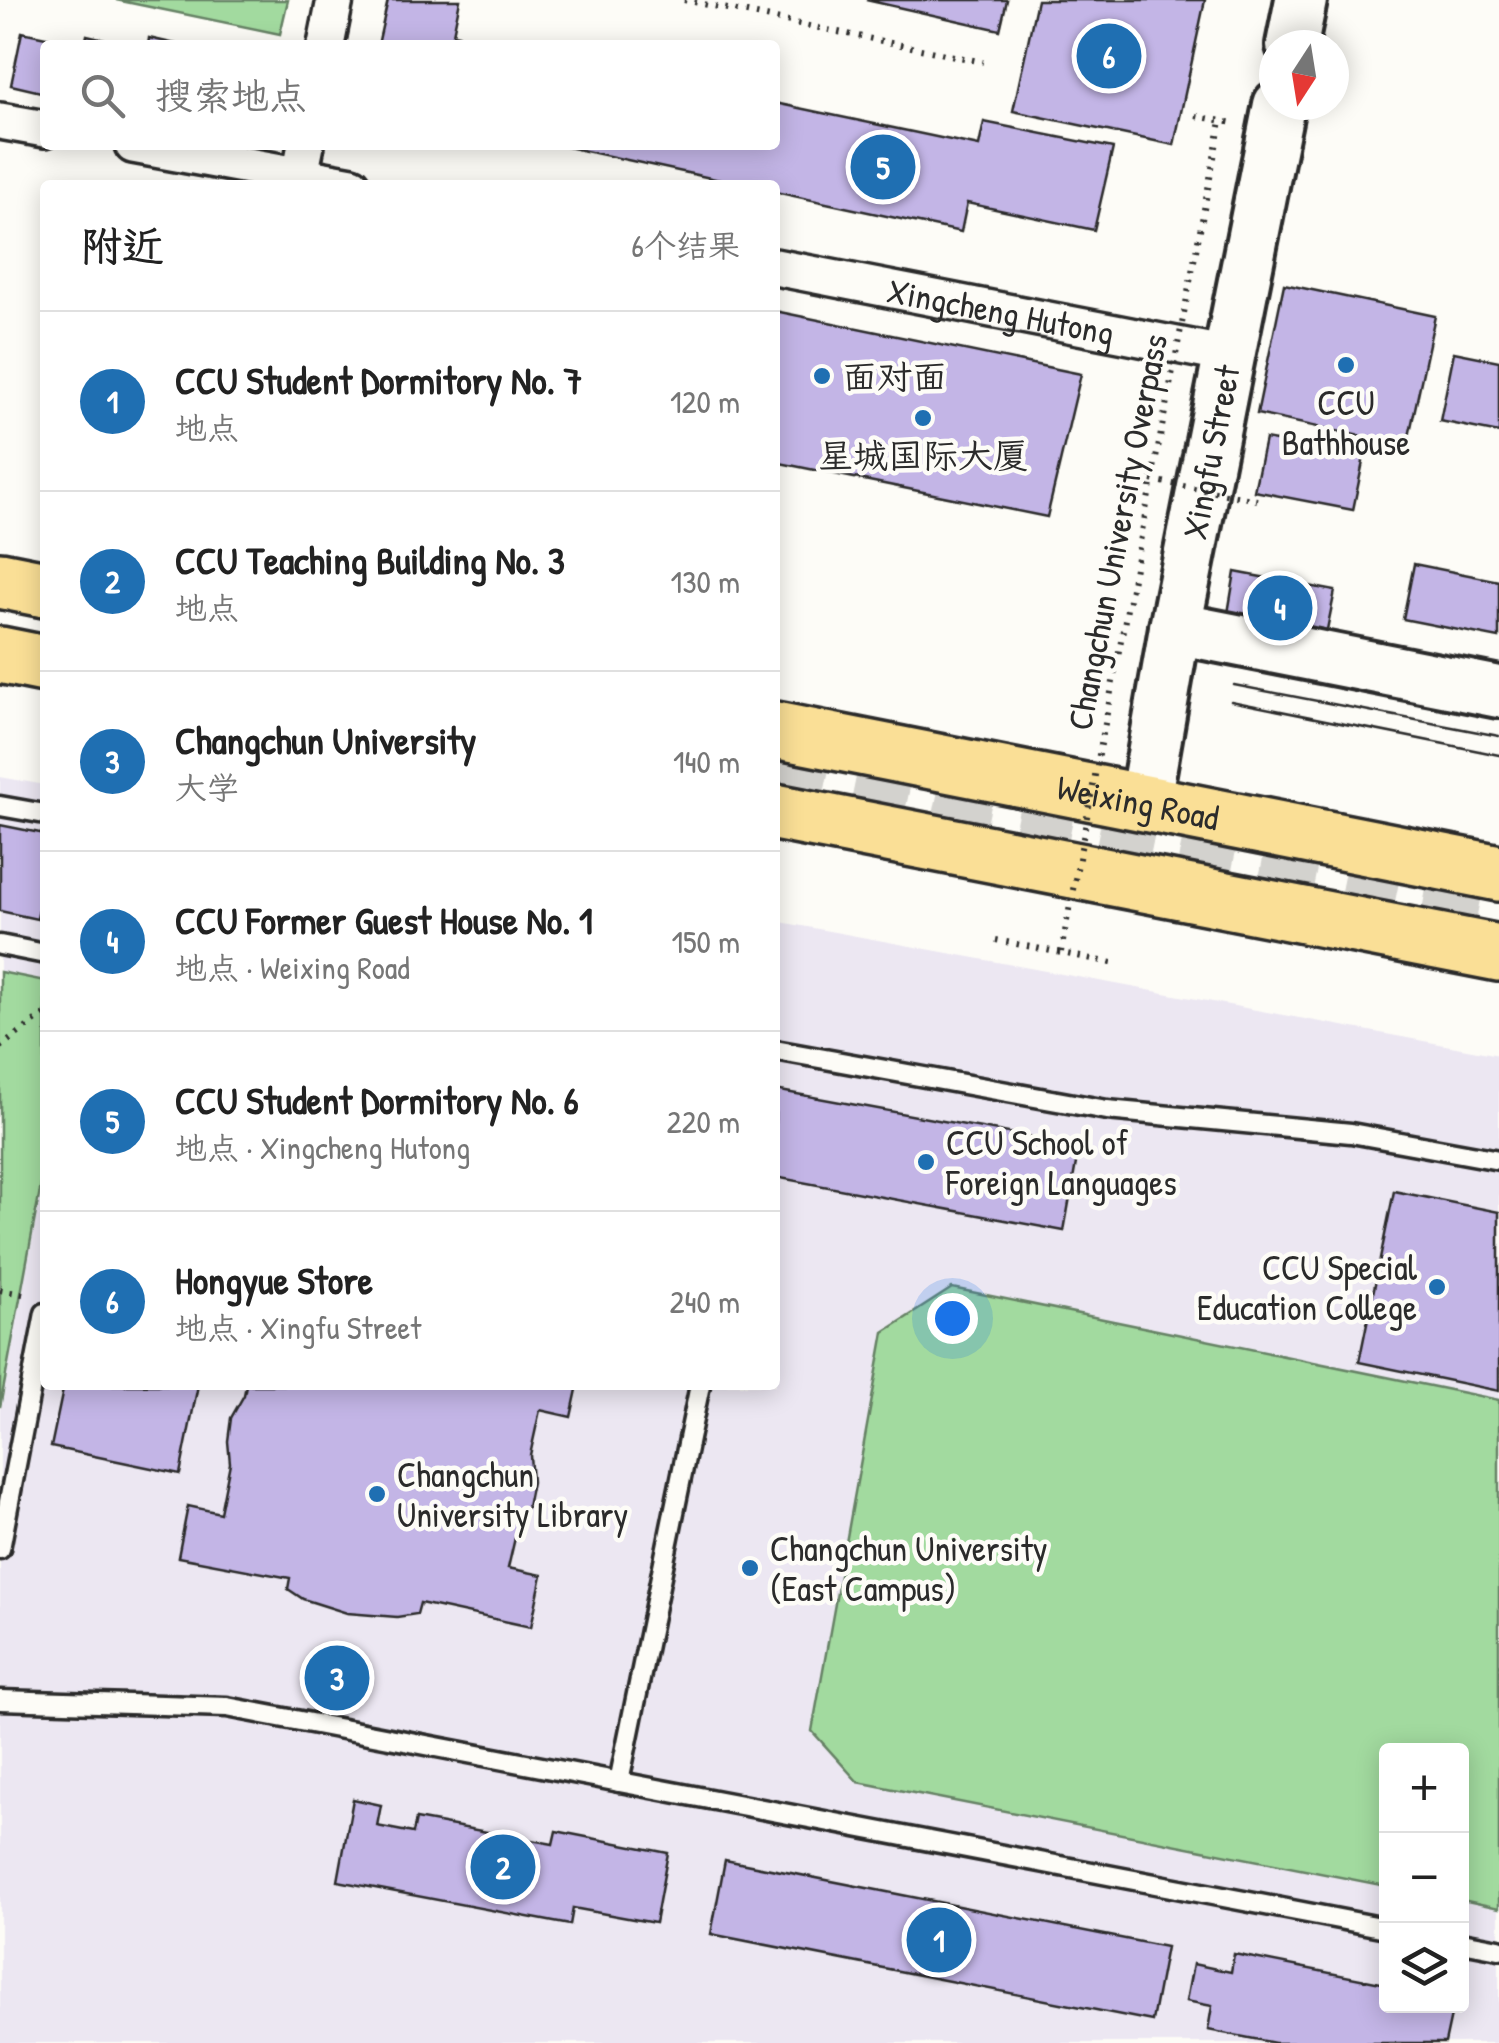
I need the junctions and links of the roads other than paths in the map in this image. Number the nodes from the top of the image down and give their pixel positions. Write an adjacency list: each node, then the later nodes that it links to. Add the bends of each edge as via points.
1 (335, 0): 4 (street)
2 (1301, 0): 3 (street)
3 (1295, 30)
4 (327, 40)
5 (1276, 120): 12 (street, Xingfu Street)
6 (0, 121): 7 (street)
7 (40, 129)
8 (189, 150): 9 (street)
9 (303, 160): 10 (street)
10 (342, 180)
11 (780, 268): 12 (street, Xingcheng Hutong)
12 (1228, 355): 15 (street, Xingfu Street)
13 (0, 580): 14 (main road)
14 (40, 588)
15 (1175, 628): 18 (street); 20 (street, Xingfu Street)
16 (0, 655): 17 (main road)
17 (40, 663)
18 (1499, 692)
19 (780, 731): 20 (main road, Weixing Road)
20 (1146, 801): 24 (main road, Weixing Road)
21 (0, 806): 22 (lane)
22 (40, 813)
23 (780, 813): 27 (main road)
24 (1499, 872)
25 (0, 945): 26 (lane)
26 (40, 953)
27 (1499, 953)
28 (780, 1051): 29 (lane, via 1107,1110 1351,1134)
29 (1499, 1160)
30 (40, 1339): 32 (lane)
31 (699, 1390): 34 (lane)
32 (0, 1548)
33 (0, 1700): 34 (lane, via 227,1706)
34 (619, 1782): 35 (lane)
35 (1379, 1927)
36 (1469, 1943): 37 (lane)
37 (1499, 1949)

